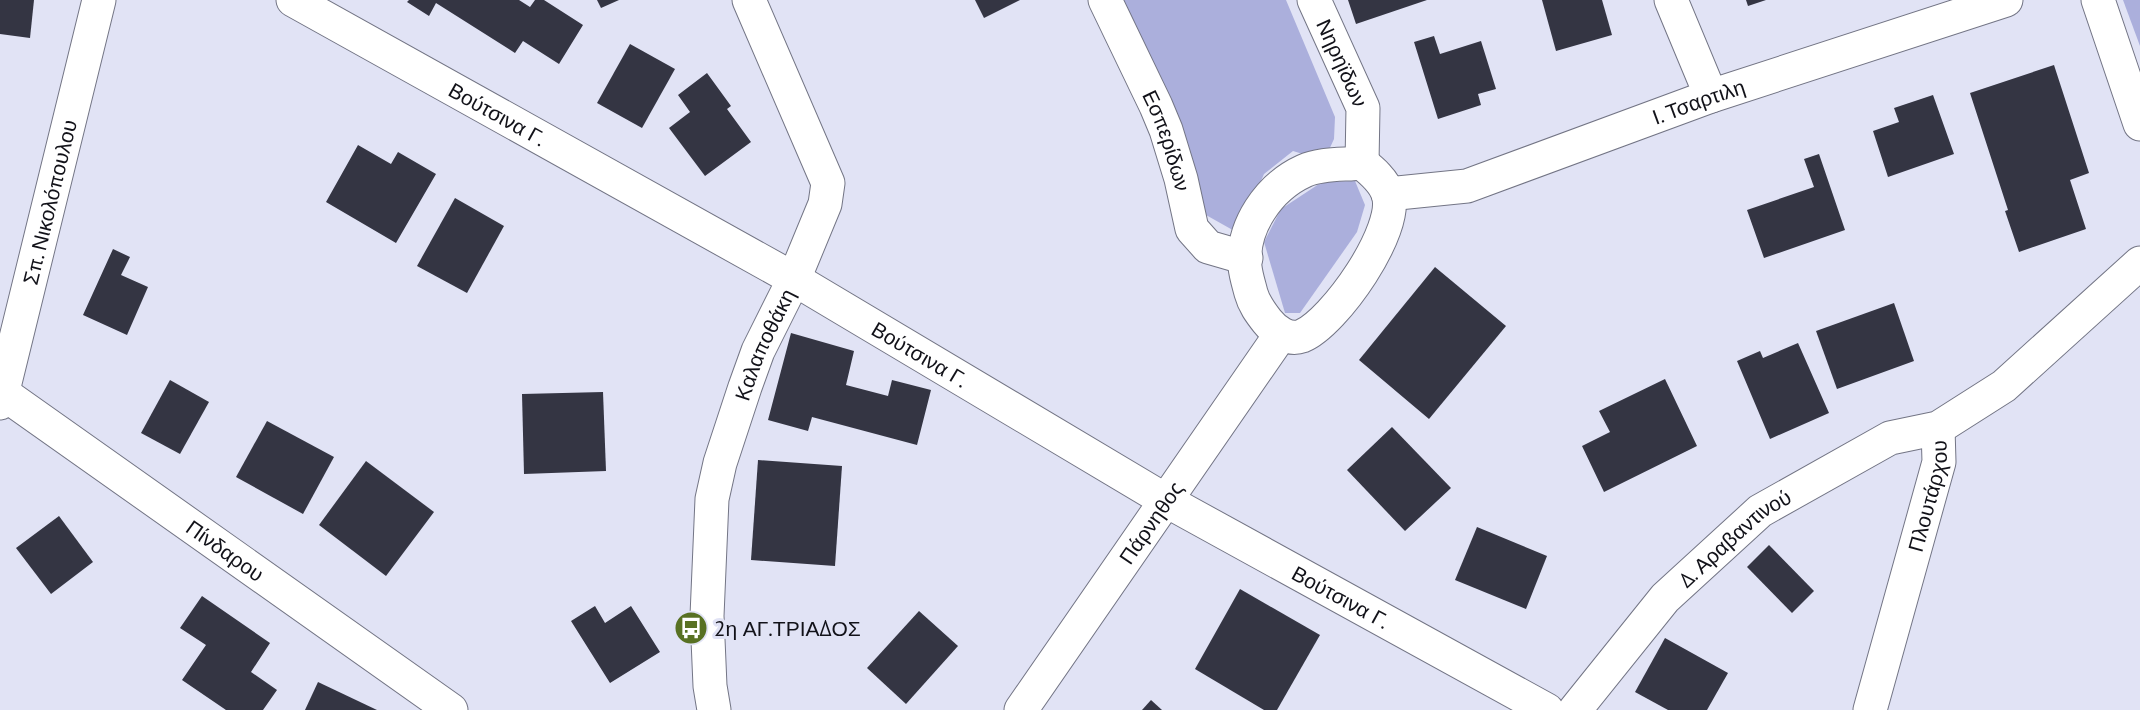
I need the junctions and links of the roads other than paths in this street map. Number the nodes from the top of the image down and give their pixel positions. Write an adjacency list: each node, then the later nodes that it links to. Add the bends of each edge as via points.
1 (99, 0): 17 (street, Σπ. Νικολόπουλου)
2 (293, 0): 15 (street, Βούτσινα Γ.)
3 (749, 0): 15 (street, Καλαποθάκη, via 828,183 825,204)
4 (1105, 0): 13 (street, Εσπερίδων, via 1166,130 1192,229 1208,247)
5 (1314, 0): 11 (street, Νηρηϊδων, via 1363,108)
6 (1671, 0): 9 (street)
7 (2006, 0): 9 (street, Ι. Τσαρτιλη)
8 (2098, 0): 10 (street)
9 (1711, 96): 12 (street, Ι. Τσαρτιλη, via 1467,186)
10 (2140, 124)
11 (1362, 163): 12 (street, via 1377,175); 13 (street, via 1304,171 1271,194 1250,228)
12 (1388, 194): 16 (street, via 1388,222 1353,288 1313,329 1300,337)
13 (1245, 258): 16 (street, via 1254,302)
14 (2140, 263): 18 (street, Πλουτάρχου, via 2004,386)
15 (794, 279): 19 (street, Βούτσινα Γ.); 21 (street, Καλαποθάκη, via 758,351 720,463 712,499 707,616)
16 (1281, 334): 19 (street, Πάρνηθος)
17 (1, 396): 20 (street, Πίνδαρου)
18 (1938, 428): 24 (street, Δ. Αραβαντινού, via 1890,438 1760,511 1665,598); 25 (street, Πλουτάρχου, via 1939,462)
19 (1165, 500): 22 (street, Πάρνηθος); 23 (street, Βούτσινα Γ.)
20 (451, 710)
21 (714, 710)
22 (1021, 710)
23 (1546, 710)
24 (1575, 710)
25 (1870, 710)

